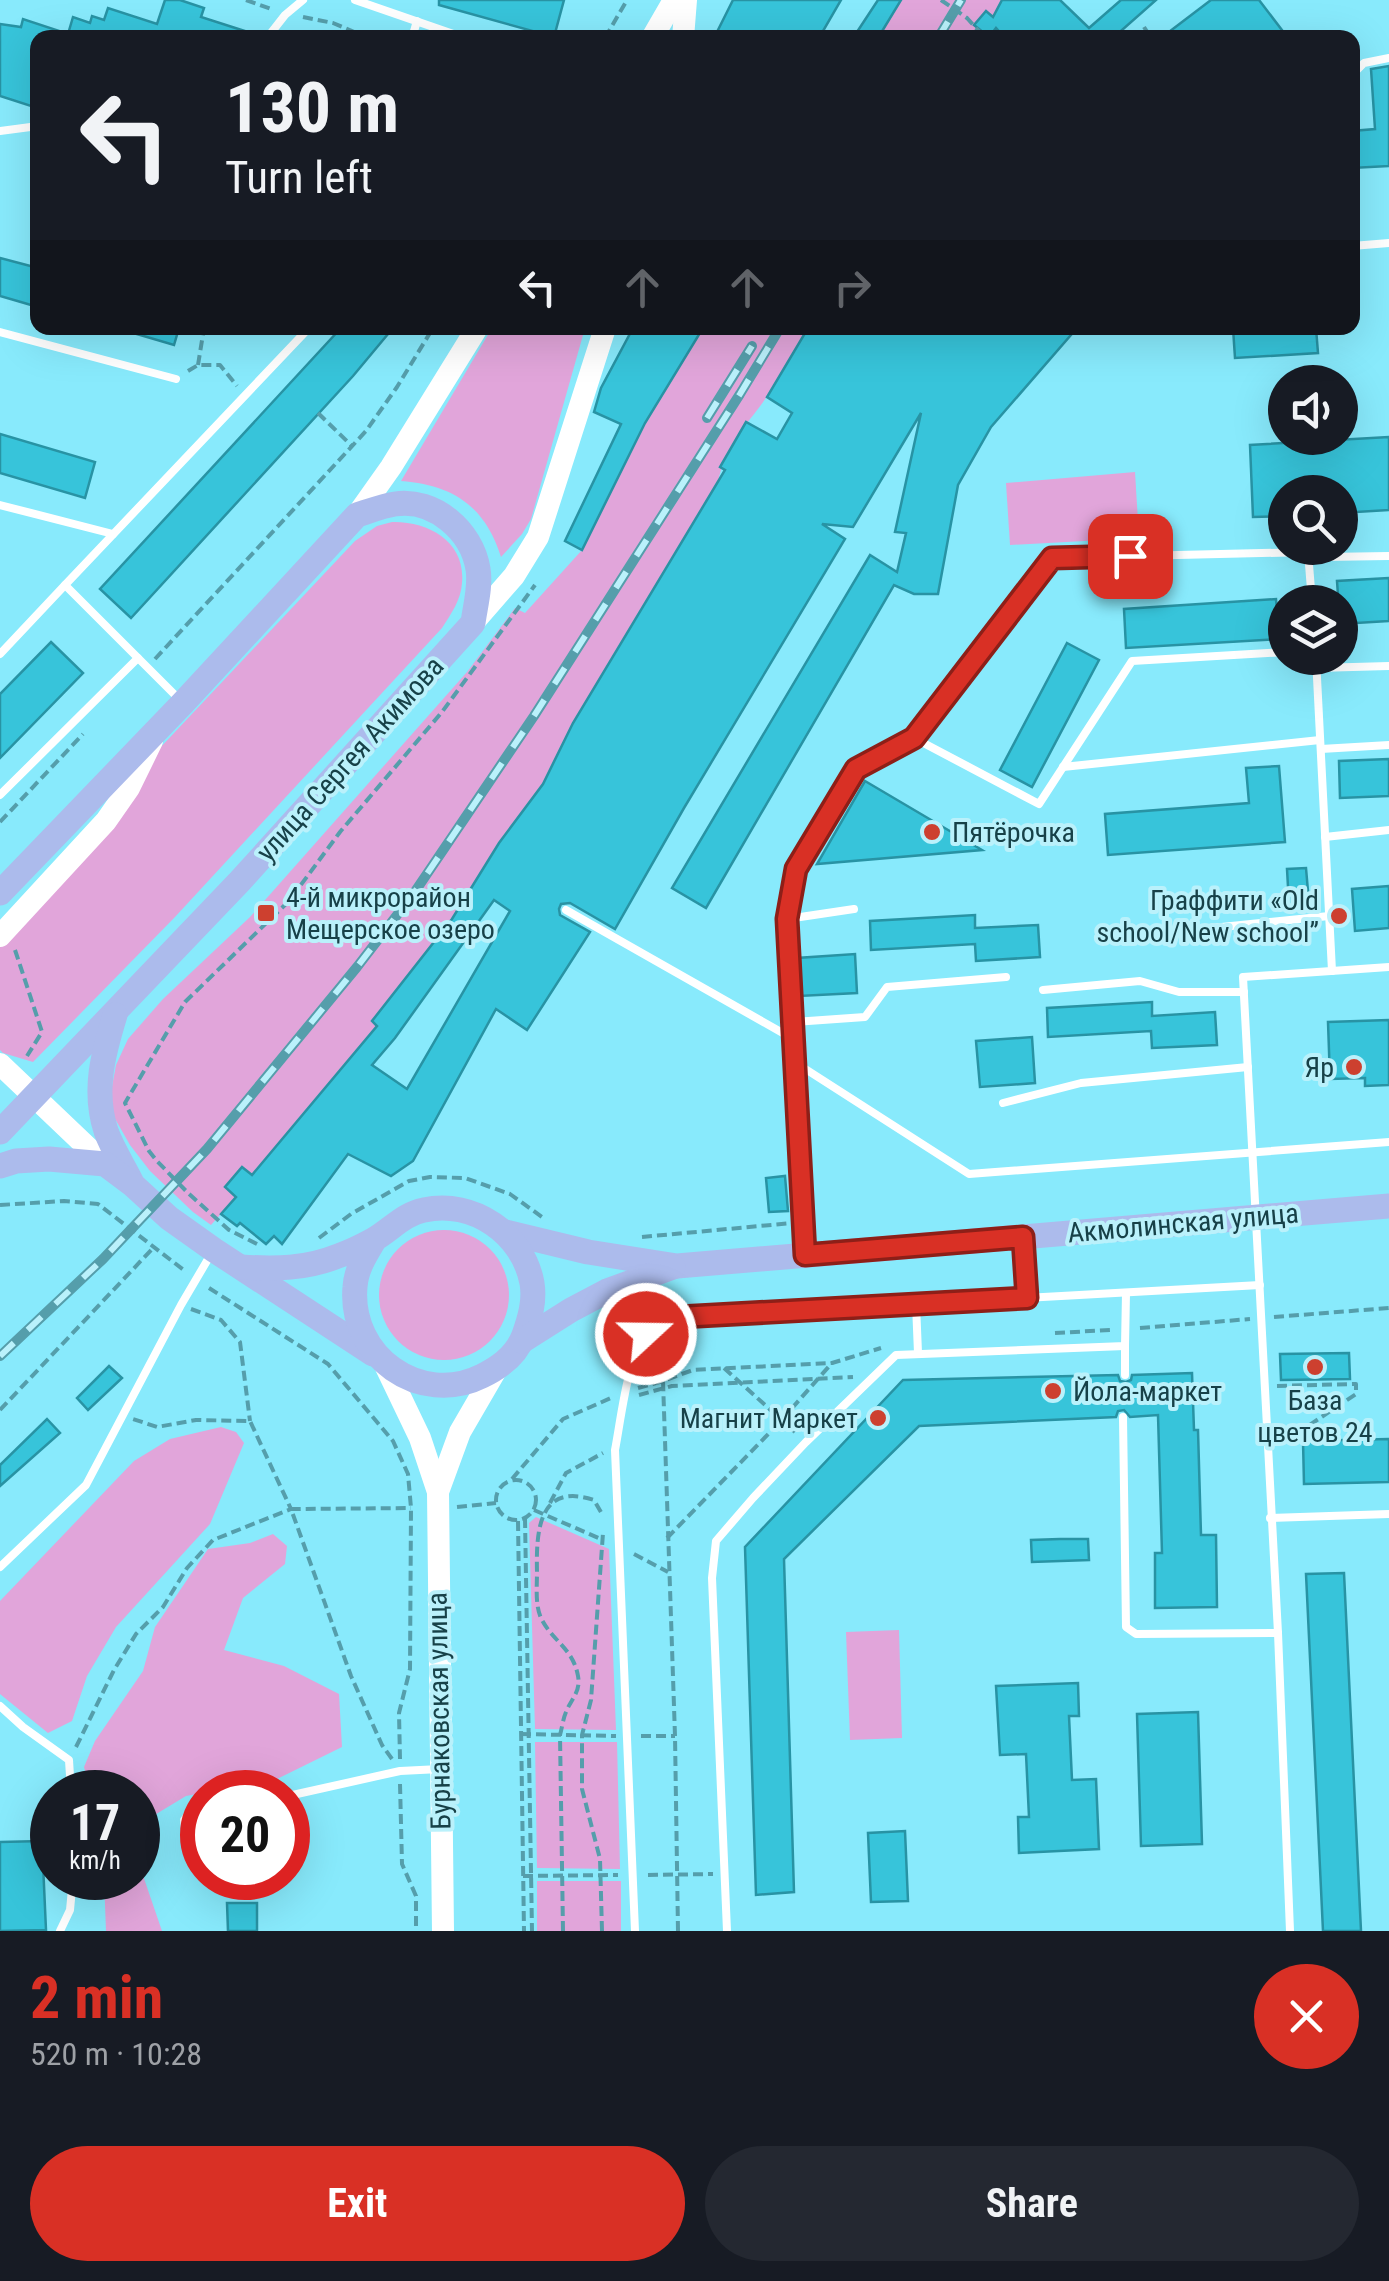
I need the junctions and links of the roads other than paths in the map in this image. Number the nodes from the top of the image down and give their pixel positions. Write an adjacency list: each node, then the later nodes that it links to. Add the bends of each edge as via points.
1 (302, 0): 6 (lane)
2 (356, 0): 5 (lane)
3 (674, 0): 9 (main road)
4 (686, 0): 10 (main road)
5 (417, 21): 7 (lane); 8 (lane)
6 (273, 30)
7 (414, 30)
8 (443, 30)
9 (657, 30)
10 (684, 30)
11 (1389, 58): 12 (lane)
12 (1360, 67)
13 (30, 127): 14 (lane)
14 (0, 130)
15 (1389, 243): 16 (lane)
16 (1360, 245)
17 (0, 332): 21 (lane)
18 (301, 335): 24 (lane)
19 (473, 335): 23 (main road)
20 (603, 335): 29 (main road, улица Сергея Акимова, via 538,537)
21 (176, 379)
22 (0, 505): 24 (lane)
23 (358, 515): 29 (main road, via 398,504 425,506 452,521 470,543 479,571); 36 (main road)
24 (113, 534): 28 (lane)
25 (1268, 553): 38 (lane, via 1052,558)
26 (1358, 556): 27 (lane)
27 (1389, 556)
28 (66, 585): 31 (lane); 32 (lane)
29 (473, 624): 57 (main road, улица Сергея Акимова)
30 (1268, 653): 41 (lane, via 1132,662)
31 (0, 654)
32 (138, 658): 36 (lane); 42 (lane)
33 (1358, 664): 34 (lane)
34 (1389, 666)
35 (1317, 675): 39 (lane)
36 (183, 703): 37 (main road)
37 (160, 725): 45 (main road); 51 (main road, via 106,821)
38 (914, 738): 41 (lane, via 1039,804); 49 (lane, via 856,769 796,869)
39 (1320, 745): 40 (lane); 41 (lane); 44 (lane)
40 (1389, 745)
41 (1063, 767)
42 (0, 795)
43 (1389, 830): 44 (lane)
44 (1325, 837): 48 (lane)
45 (0, 893)
46 (854, 909): 49 (lane)
47 (566, 910): 59 (lane)
48 (1329, 916): 50 (lane); 53 (lane)
49 (787, 919): 58 (lane)
50 (1126, 936)
51 (6, 940)
52 (1389, 967): 53 (lane)
53 (1332, 971): 56 (lane, via 1243,977)
54 (1006, 977): 58 (lane, via 887,987 865,1016)
55 (1043, 990): 56 (lane, via 1140,981 1178,992)
56 (1244, 992): 62 (lane)
57 (118, 1007): 63 (main road, улица Сергея Акимова); 70 (main road, via 103,1054 100,1105)
58 (794, 1022): 59 (lane)
59 (795, 1040): 60 (lane)
60 (796, 1063): 67 (lane, via 969,1174); 77 (lane)
61 (0, 1064): 63 (main road)
62 (1248, 1066): 64 (lane, via 1081,1083); 67 (lane)
63 (32, 1096): 65 (main road, улица Сергея Акимова); 68 (main road)
64 (1002, 1104)
65 (0, 1132)
66 (1389, 1142): 67 (lane)
67 (1252, 1152): 72 (lane)
68 (105, 1164): 69 (main road, via 49,1158); 70 (main road)
69 (0, 1166)
70 (133, 1185): 76 (main road)
71 (1389, 1206): 72 (main road, Акмолинская улица)
72 (1256, 1216): 74 (main road, Акмолинская улица); 80 (lane)
73 (505, 1232): 75 (main road, via 453,1208 398,1220); 78 (main road); 84 (main road, via 532,1284 532,1313)
74 (1023, 1237): 77 (main road, Акмолинская улица); 82 (lane)
75 (376, 1239): 79 (main road, via 304,1267); 87 (main road, via 362,1260 355,1310 362,1335)
76 (214, 1250): 79 (main road); 94 (lane, via 86,1484)
77 (805, 1255): 78 (main road, Акмолинская улица)
78 (677, 1266): 84 (main road, via 607,1292)
79 (241, 1268): 87 (main road)
80 (1260, 1285): 81 (lane); 93 (lane)
81 (1126, 1292): 82 (lane); 85 (lane)
82 (1027, 1298): 83 (lane)
83 (916, 1304): 86 (lane); 103 (lane, via 679,1317 646,1334 638,1350 615,1450)
84 (522, 1341): 88 (main road)
85 (1125, 1346): 86 (lane); 89 (lane)
86 (918, 1353): 104 (lane, via 896,1355 716,1541 712,1578)
87 (381, 1360): 88 (main road, via 410,1380 440,1386 470,1383); 91 (main road)
88 (496, 1370): 91 (main road, via 460,1432)
89 (1125, 1375)
90 (1123, 1417): 95 (lane, via 1126,1627 1136,1634)
91 (438, 1492): 97 (main road, Бурнаковская улица)
92 (1389, 1514): 93 (lane)
93 (1270, 1518): 95 (lane)
94 (0, 1567)
95 (1278, 1633): 105 (lane)
96 (0, 1706): 98 (lane, via 69,1760)
97 (440, 1769): 99 (lane); 102 (main road, Бурнаковская улица)
98 (70, 1770)
99 (310, 1791)
100 (71, 1900): 101 (lane)
101 (60, 1931)
102 (443, 1931)
103 (635, 1931)
104 (727, 1931)
105 (1290, 1931)

